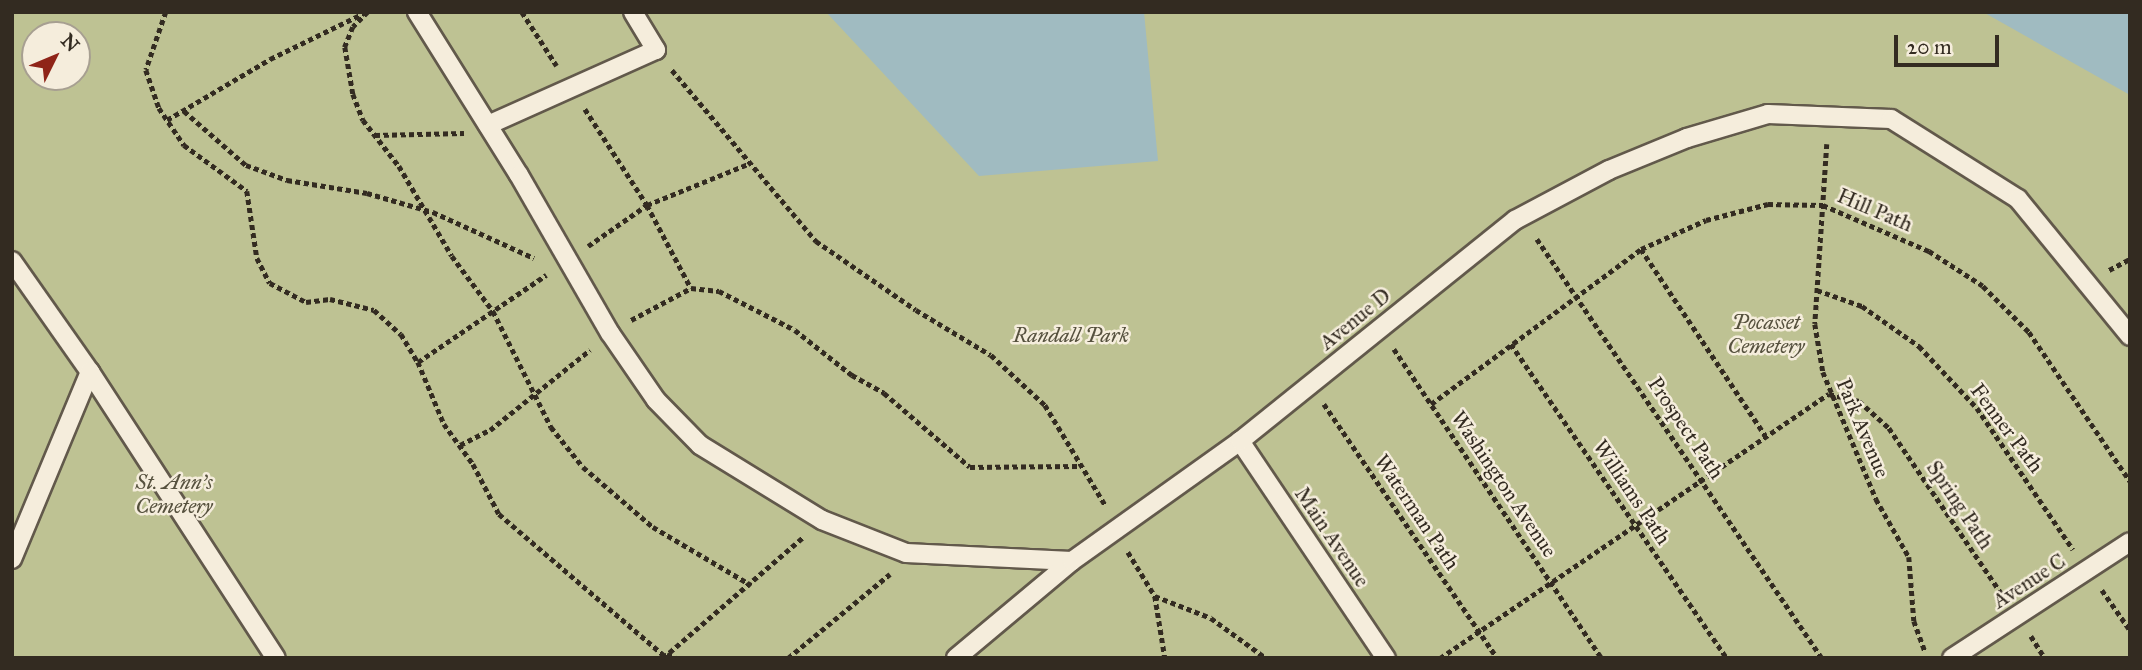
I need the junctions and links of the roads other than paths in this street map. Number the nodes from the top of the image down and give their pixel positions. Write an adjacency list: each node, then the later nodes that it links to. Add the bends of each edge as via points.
1 (417, 12): 3 (lane)
2 (633, 12): 3 (lane, via 656,50)
3 (488, 125): 10 (lane, via 610,333 656,400 700,445 821,520 915,554)
4 (12, 261): 6 (lane)
5 (2130, 335): 7 (lane, Avenue D, via 2018,199 1891,119 1768,114 1687,138 1609,170 1521,217)
6 (90, 372): 9 (lane); 11 (lane)
7 (1240, 441): 10 (lane, Avenue D); 13 (lane, Main Avenue)
8 (2130, 542): 14 (lane, Avenue C)
9 (12, 559)
10 (1072, 561): 12 (lane, Avenue D)
11 (275, 658)
12 (956, 658)
13 (1386, 658)
14 (1952, 658)

